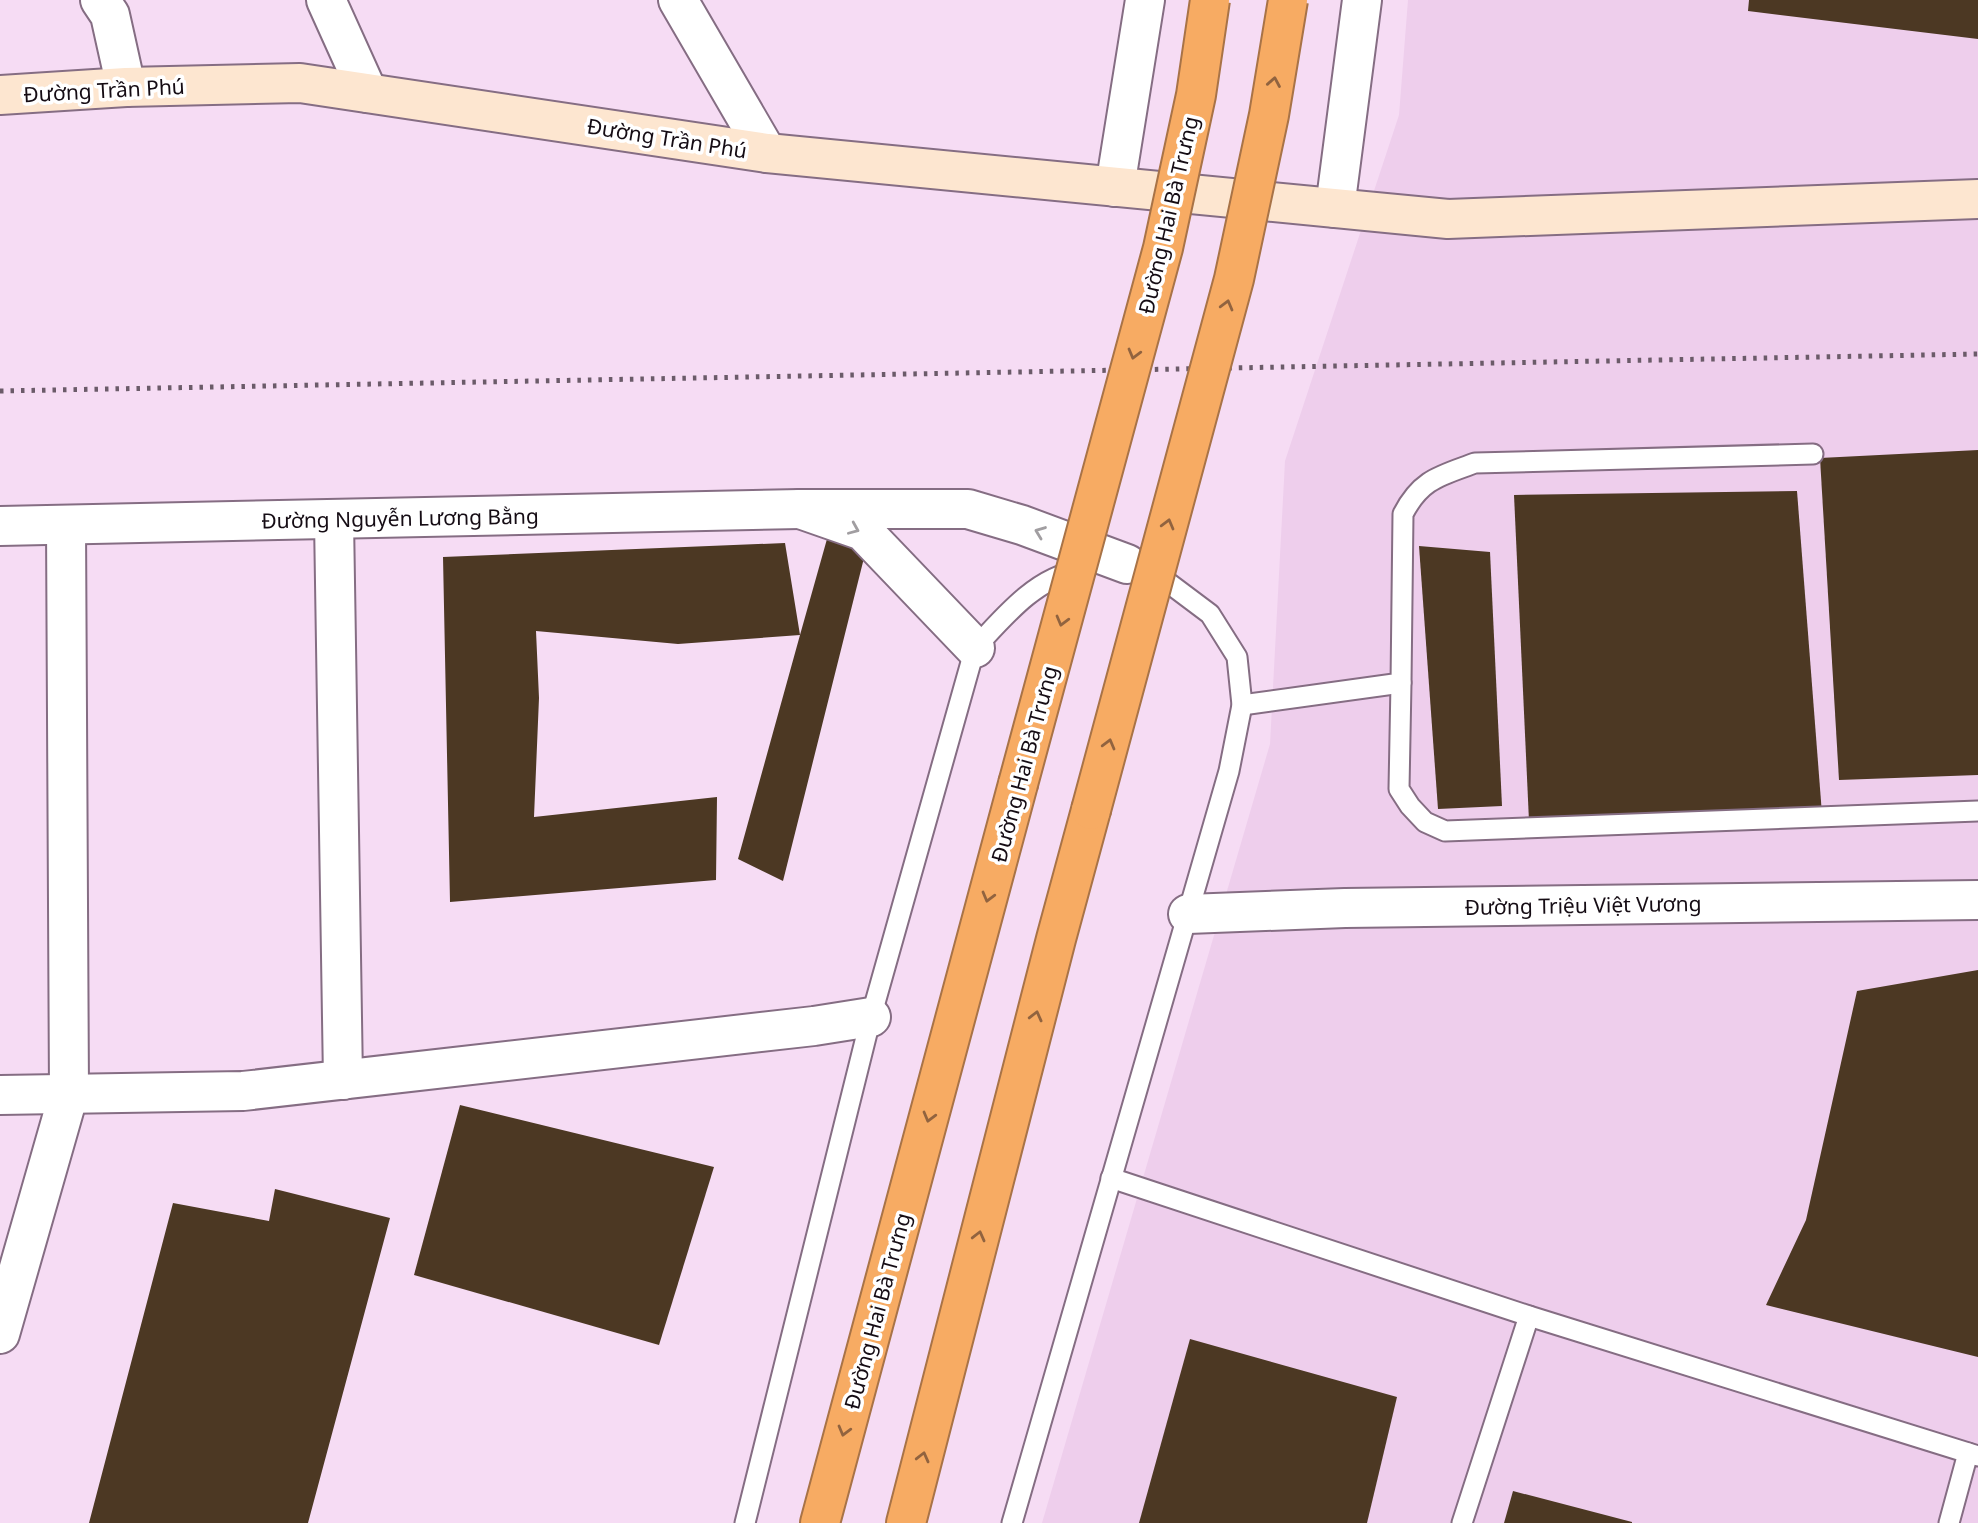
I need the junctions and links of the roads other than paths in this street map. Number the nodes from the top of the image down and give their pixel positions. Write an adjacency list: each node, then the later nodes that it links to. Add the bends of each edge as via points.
1 (100, 0): 8 (street, via 110,15)
2 (326, 0): 9 (street)
3 (678, 0): 11 (street)
4 (1144, 0): 12 (street)
5 (1210, 0): 36 (highway, Đường Hai Bà Trưng, one-way to 36, bridge, via 1196,95 1163,248)
6 (1288, 0): 37 (highway, one-way to 6, bridge, via 1234,279)
7 (1362, 0): 14 (street)
8 (126, 87): 9 (main road, Đường Trần Phú, via 300,83); 10 (main road, Đường Trần Phú)
9 (368, 93): 11 (main road, Đường Trần Phú)
10 (0, 95)
11 (767, 153): 12 (main road, Đường Trần Phú)
12 (1115, 187): 14 (main road, Đường Trần Phú)
13 (1978, 199): 14 (main road, Đường Trần Phú, via 1448,219)
14 (1335, 208)
15 (1813, 454): 22 (lane, via 1475,463 1431,480 1412,495 1402,514)
16 (800, 509): 17 (street, Đường Nguyễn Lương Bằng); 20 (street, Đường Nguyễn Lương Bằng, one-way to 16, via 968,509); 21 (street, one-way to 21, via 863,531)
17 (334, 520): 19 (street, Đường Nguyễn Lương Bằng); 28 (street)
18 (0, 526): 19 (street, Đường Nguyễn Lương Bằng)
19 (65, 526): 29 (street)
20 (1127, 564): 21 (lane, via 1062,573 1006,615); 23 (lane, via 1158,575 1210,614 1237,657)
21 (975, 648): 27 (lane)
22 (1401, 683): 23 (lane); 24 (lane, via 1399,789 1425,822 1445,831)
23 (1242, 705): 26 (lane, via 1229,771)
24 (1978, 811)
25 (1978, 900): 26 (street, Đường Triệu Việt Vương)
26 (1188, 914): 31 (lane)
27 (871, 1017): 28 (street); 35 (lane)
28 (343, 1080): 29 (street, via 243,1091)
29 (69, 1093): 30 (street); 33 (street)
30 (0, 1095)
31 (1111, 1178): 32 (lane); 38 (lane)
32 (1529, 1316): 34 (lane); 39 (lane)
33 (0, 1334)
34 (1973, 1455): 40 (lane)
35 (745, 1523)
36 (820, 1523)
37 (906, 1523)
38 (1012, 1523)
39 (1462, 1523)
40 (1949, 1523)

